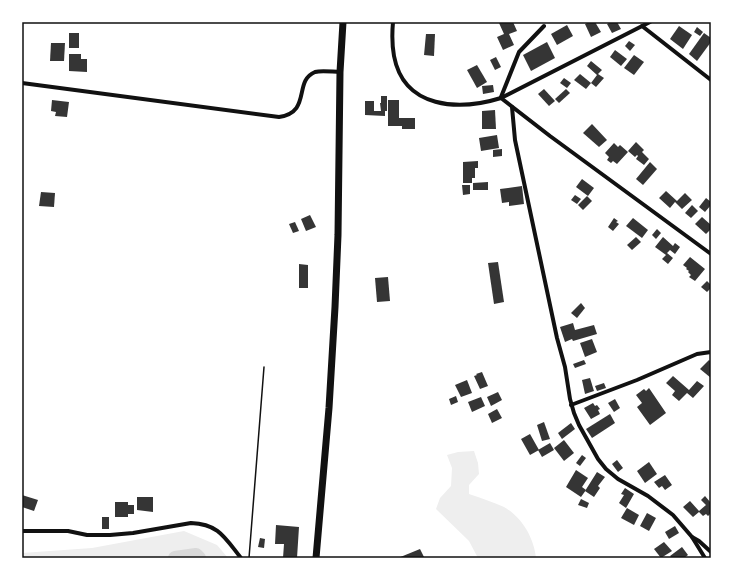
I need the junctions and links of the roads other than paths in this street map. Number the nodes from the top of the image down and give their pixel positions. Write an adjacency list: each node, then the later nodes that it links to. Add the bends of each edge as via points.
1 (343, 22): 6 (main road)
2 (393, 22): 9 (street, via 392,47 396,64 405,82 422,98 454,104)
3 (650, 22): 5 (street)
4 (544, 26): 9 (street, via 519,52)
5 (642, 26): 7 (street); 9 (street)
6 (340, 72): 8 (street, via 316,72 310,76 297,108 279,117); 18 (main road, via 335,300)
7 (711, 80)
8 (22, 83)
9 (501, 98): 10 (street)
10 (512, 107): 11 (street); 13 (street, via 515,140)
11 (711, 254)
12 (711, 352): 13 (street, via 697,354)
13 (571, 405): 15 (street, via 578,425 602,465 618,479 664,507)
14 (22, 531): 17 (street, via 68,531 87,535 110,535 199,523 218,531)
15 (692, 537): 16 (street); 19 (street)
16 (711, 552)
17 (241, 558)
18 (316, 558)
19 (705, 558)

